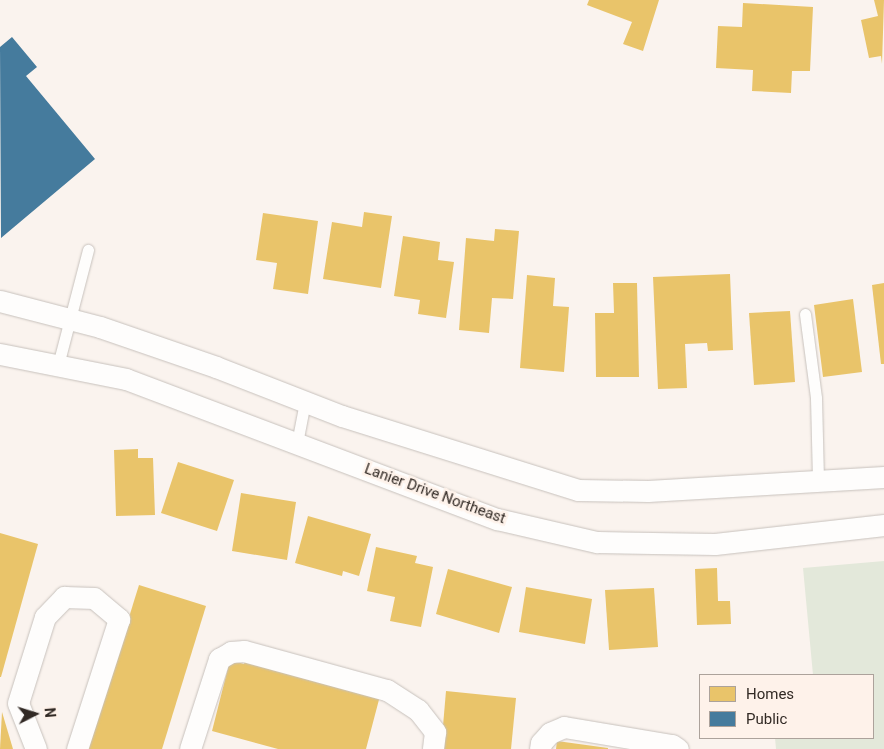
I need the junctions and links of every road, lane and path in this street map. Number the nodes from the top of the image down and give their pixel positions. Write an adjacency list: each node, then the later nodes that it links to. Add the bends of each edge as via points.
1 (88, 250): 4 (lane)
2 (0, 301): 4 (street)
3 (805, 314): 10 (lane, via 816,398)
4 (71, 318): 6 (lane); 7 (street, via 216,367)
5 (0, 354): 6 (street, Lanier Drive Northeast)
6 (58, 365): 8 (street, Lanier Drive Northeast, via 126,379)
7 (305, 402): 8 (lane); 10 (street, via 578,490 648,491)
8 (297, 443): 11 (street, Lanier Drive Northeast, via 498,519 597,542 715,544)
9 (884, 477): 10 (street)
10 (818, 480)
11 (884, 525)
12 (196, 748): 15 (street, via 219,659 232,652 244,651 387,690 418,710 435,732)
13 (36, 749): 14 (street, via 18,703 45,617 64,597 94,598 119,619)
14 (77, 749)
15 (433, 749)
16 (540, 749): 17 (street, via 550,733 564,727 672,745)
17 (678, 749)

